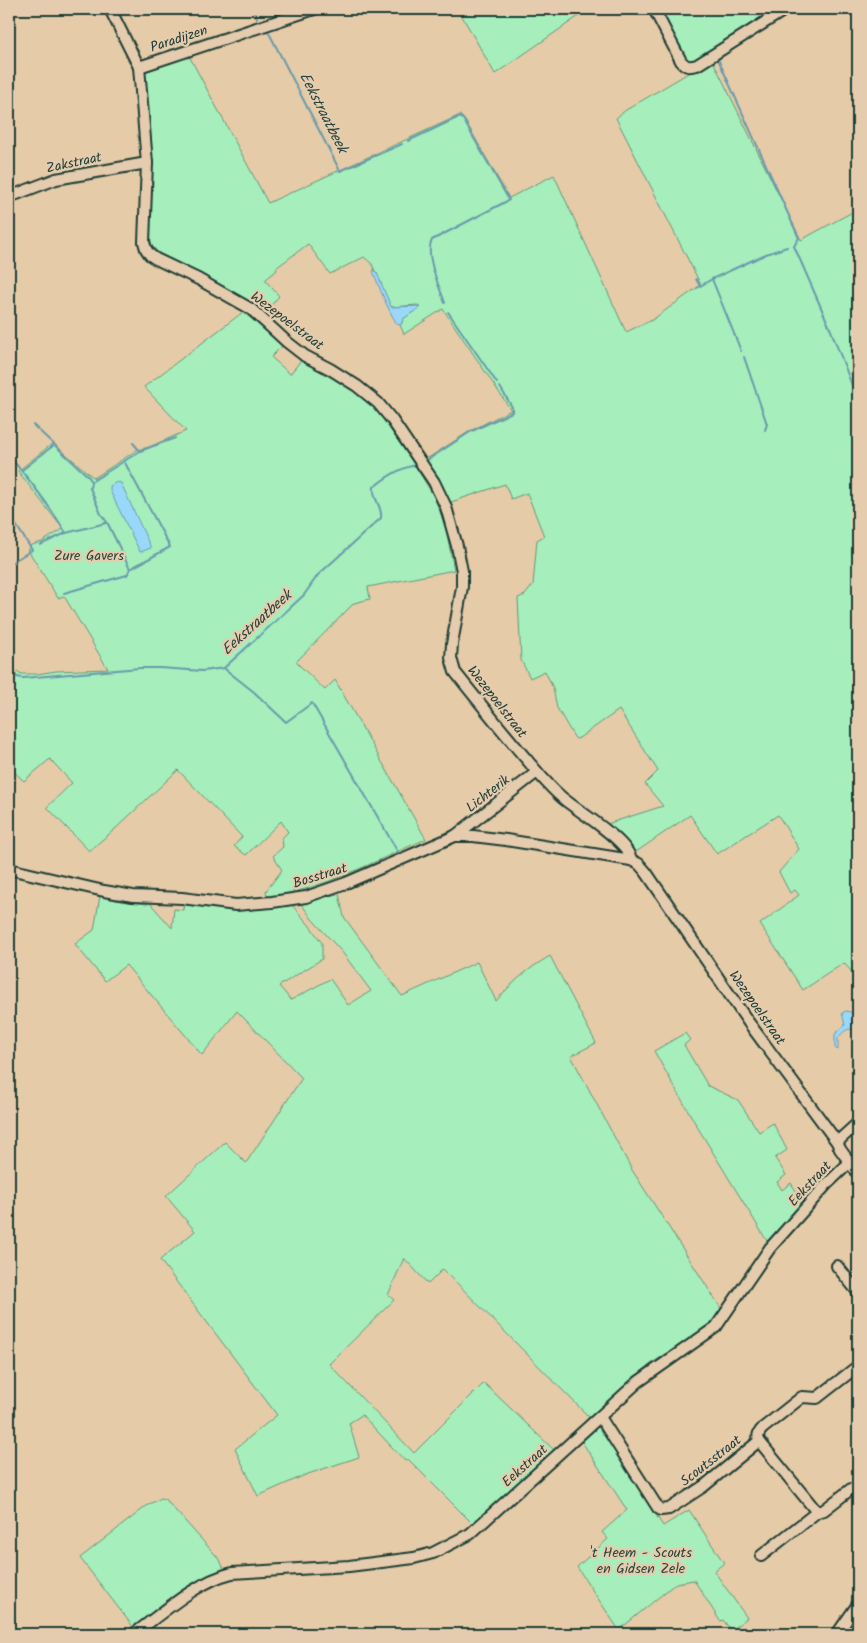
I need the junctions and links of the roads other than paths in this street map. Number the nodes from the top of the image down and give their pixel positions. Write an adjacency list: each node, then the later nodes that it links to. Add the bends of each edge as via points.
1 (110, 9): 5 (street, Wezepoelstraat)
2 (314, 9): 5 (street, Paradijzen)
3 (654, 9): 4 (street, via 681,61 690,67)
4 (786, 9)
5 (139, 67): 6 (street, Wezepoelstraat)
6 (147, 163): 7 (street, Zakstraat, via 56,179); 8 (street, Wezepoelstraat, via 144,242 150,255 251,309 305,356 330,368 371,397 392,420 434,482 446,507 462,571 452,654 455,672)
7 (9, 197)
8 (537, 772): 9 (street, Lichterik); 10 (street, Wezepoelstraat, via 563,799 624,846)
9 (455, 836): 10 (street, Bosstraat, via 506,840); 11 (street, Bosstraat, via 346,883 306,896 236,905 133,896)
10 (632, 860): 13 (street, Wezepoelstraat, via 646,872 749,1023)
11 (9, 869)
12 (858, 1123): 13 (street)
13 (837, 1142): 14 (street, Wezepoelstraat)
14 (849, 1163): 15 (street, Wezepoelstraat); 19 (street, Eekstraat, via 770,1248 716,1327 638,1382)
15 (858, 1174)
16 (837, 1266): 17 (street)
17 (858, 1292)
18 (858, 1366): 20 (street, Scoutsstraat, via 817,1398 802,1397 758,1433)
19 (600, 1416): 20 (street, Scoutsstraat, via 661,1510 669,1509 704,1486); 25 (street, Eekstraat, via 470,1534 451,1545 433,1553 394,1562 232,1572 202,1584)
20 (759, 1441): 22 (street)
21 (858, 1491): 22 (street, via 851,1489)
22 (817, 1512): 23 (street)
23 (761, 1556)
24 (858, 1604): 26 (street)
25 (134, 1634)
26 (838, 1634)

